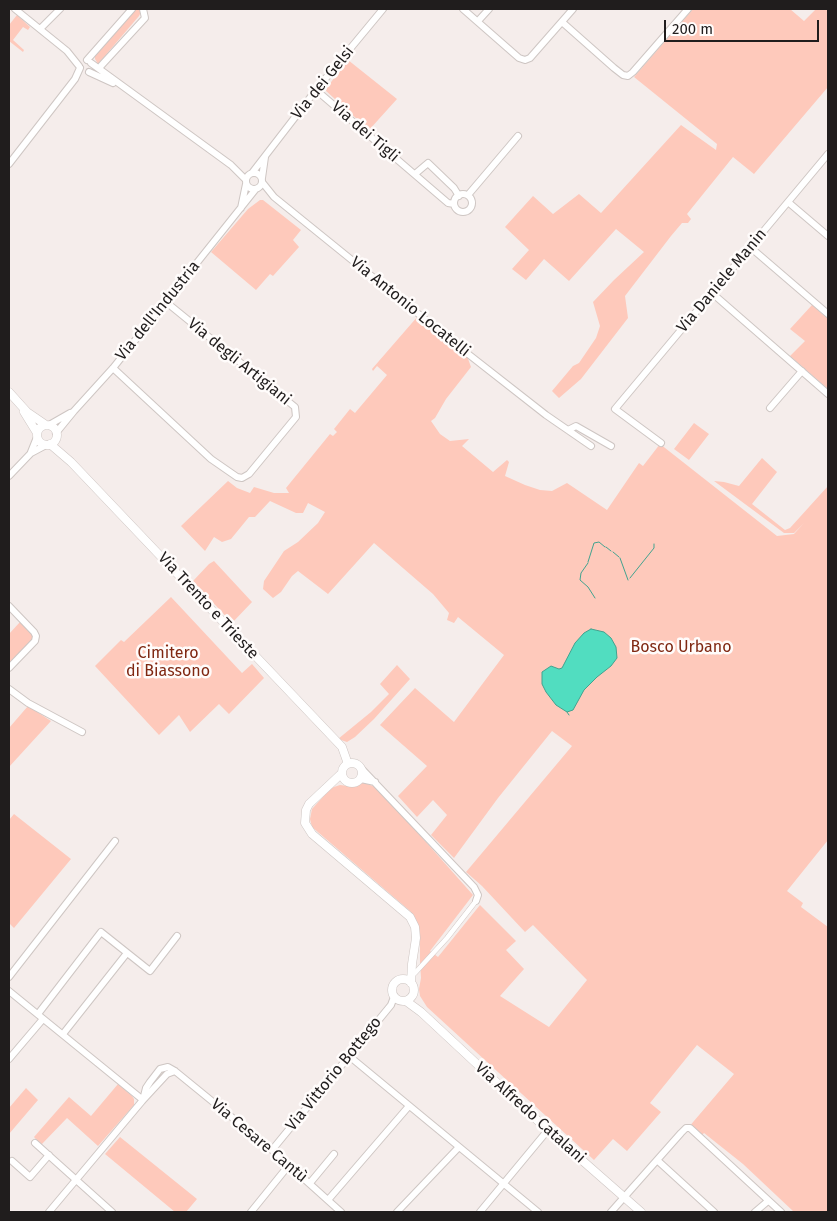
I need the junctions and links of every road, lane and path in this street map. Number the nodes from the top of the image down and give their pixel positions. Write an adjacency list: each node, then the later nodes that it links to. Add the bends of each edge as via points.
1 (15, 9): 12 (street)
2 (60, 9): 12 (street)
3 (132, 9): 14 (street)
4 (143, 9): 15 (street, via 145,18)
5 (463, 9): 10 (street)
6 (489, 9): 10 (street)
7 (573, 9): 11 (street)
8 (688, 9): 11 (street, via 628,76 618,72)
9 (381, 10): 19 (street, Via dei Gelsi)
10 (478, 21): 11 (street, via 525,60)
11 (562, 22)
12 (40, 29): 13 (street)
13 (67, 51): 14 (street); 17 (street)
14 (88, 61): 16 (street); 17 (street, via 81,62); 17 (street, via 92,68)
15 (105, 62): 16 (street); 18 (street, via 103,66)
16 (99, 68): 18 (street)
17 (83, 70): 20 (street, via 99,75); 24 (street)
18 (107, 74): 20 (street)
19 (316, 90): 22 (street, Via dei Gelsi); 27 (street, Via dei Tigli)
20 (130, 93): 25 (street)
21 (518, 136): 31 (street, Via dei Tigli)
22 (266, 153): 26 (street, Via dei Gelsi); 28 (street)
23 (828, 154): 34 (street, Via Daniele Manin)
24 (9, 164)
25 (231, 165): 26 (street); 29 (street)
26 (251, 174): 28 (street, via 257,173); 29 (street)
27 (414, 174): 32 (street, Via dei Tigli, via 428,163); 35 (street, Via dei Tigli, via 448,203)
28 (262, 180): 30 (street); 33 (street, Via Antonio Locatelli)
29 (246, 182): 30 (street, via 248,188); 36 (street)
30 (256, 190): 33 (street, Via Antonio Locatelli); 36 (street, Via dell'Industria)
31 (468, 195): 32 (street); 35 (street, Via dei Tigli, via 472,205 470,210 459,212)
32 (459, 196): 35 (street)
33 (274, 197): 50 (street, Via Antonio Locatelli, via 463,350)
34 (788, 202): 37 (street); 38 (street, Via Daniele Manin)
35 (454, 204)
36 (240, 209): 40 (street, Via dell'Industria)
37 (828, 236)
38 (750, 247): 39 (street, Via Daniele Manin); 41 (street)
39 (712, 293): 43 (street); 53 (street, Via Daniele Manin, via 615,409)
40 (166, 302): 42 (street, Via dell'Industria); 42 (street, Via degli Artigiani, via 295,407 296,417 249,474 237,477 211,459)
41 (828, 314)
42 (113, 368): 48 (street, Via dell'Industria)
43 (802, 371): 45 (street); 47 (street)
44 (9, 392): 46 (street, Via Trento e Trieste)
45 (828, 394)
46 (19, 404): 49 (street, Via Trento e Trieste); 51 (street, Via Trento e Trieste)
47 (770, 408)
48 (74, 411): 49 (street, Via dell'Industria); 52 (street, Via dell'Industria)
49 (47, 425): 51 (street, via 38,429); 52 (street, Via Trento e Trieste, via 55,429)
50 (568, 430): 55 (street, Via Antonio Locatelli); 56 (street, via 576,426)
51 (37, 435): 54 (street, Via Trento e Trieste, via 40,442); 57 (street)
52 (56, 435): 54 (street); 58 (street, Via Trento e Trieste)
53 (661, 443)
54 (48, 444): 57 (street); 58 (street, Via Trento e Trieste)
55 (590, 446)
56 (611, 446)
57 (31, 453): 59 (street)
58 (71, 462): 64 (street, Via Trento e Trieste)
59 (9, 476)
60 (9, 606): 61 (street, via 36,636)
61 (9, 668)
62 (9, 689): 63 (street)
63 (82, 732)
64 (344, 750): 65 (street, Via Trento e Trieste); 66 (street, Via Trento e Trieste)
65 (348, 764): 66 (street); 67 (street)
66 (358, 765): 68 (street, via 362,771); 70 (street)
67 (342, 773): 69 (street); 71 (street)
68 (361, 780): 69 (street, via 354,783); 70 (street)
69 (346, 781): 71 (street)
70 (376, 783): 73 (street, via 474,887 478,895)
71 (330, 786): 76 (street, via 307,807 306,826 410,917 416,938)
72 (115, 841): 78 (street)
73 (476, 901): 77 (street)
74 (177, 936): 75 (street, via 150,971)
75 (127, 953): 85 (street, via 101,932); 86 (street)
76 (412, 964): 79 (street); 80 (street)
77 (415, 973)
78 (9, 977)
79 (402, 979): 80 (street); 82 (street, via 393,986)
80 (412, 987): 83 (street, via 411,997); 84 (street, Via Alfredo Catalani)
81 (9, 991): 85 (street)
82 (394, 997): 83 (street); 87 (street, Via Vittorio Bottego)
83 (406, 1001): 84 (street, Via Alfredo Catalani)
84 (421, 1012): 91 (street, Via Alfredo Catalani)
85 (40, 1017): 86 (street); 88 (street)
86 (63, 1034): 89 (street)
87 (349, 1056): 90 (street); 94 (street, Via Vittorio Bottego)
88 (9, 1059)
89 (143, 1100): 94 (street, Via Cesare Cantù, via 167,1074 175,1071); 100 (street)
90 (408, 1106): 93 (street); 104 (street)
91 (548, 1130): 102 (street); 103 (street, Via Alfredo Catalani)
92 (35, 1143): 96 (street)
93 (459, 1146): 102 (street); 112 (street)
94 (272, 1150): 99 (street, Via Cesare Cantù)
95 (334, 1154): 101 (street)
96 (49, 1155): 98 (street, via 30,1177); 100 (street)
97 (657, 1160): 103 (street); 105 (street, via 686,1128 690,1128); 117 (street)
98 (12, 1161)
99 (289, 1165): 101 (street, Via Cesare Cantù); 106 (street)
100 (76, 1179): 107 (street); 108 (street)
101 (310, 1184): 104 (street, Via Cesare Cantù)
102 (504, 1184): 113 (street); 114 (street)
103 (624, 1198): 115 (street); 116 (street, Via Alfredo Catalani)
104 (328, 1200): 111 (street, Via Cesare Cantù)
105 (768, 1201): 118 (street); 119 (street)
106 (256, 1206): 109 (street); 110 (street)
107 (49, 1212)
108 (112, 1212)
109 (251, 1212)
110 (262, 1212)
111 (341, 1212)
112 (396, 1212)
113 (480, 1212)
114 (538, 1212)
115 (611, 1212)
116 (641, 1212)
117 (714, 1212)
118 (755, 1212)
119 (781, 1212)

